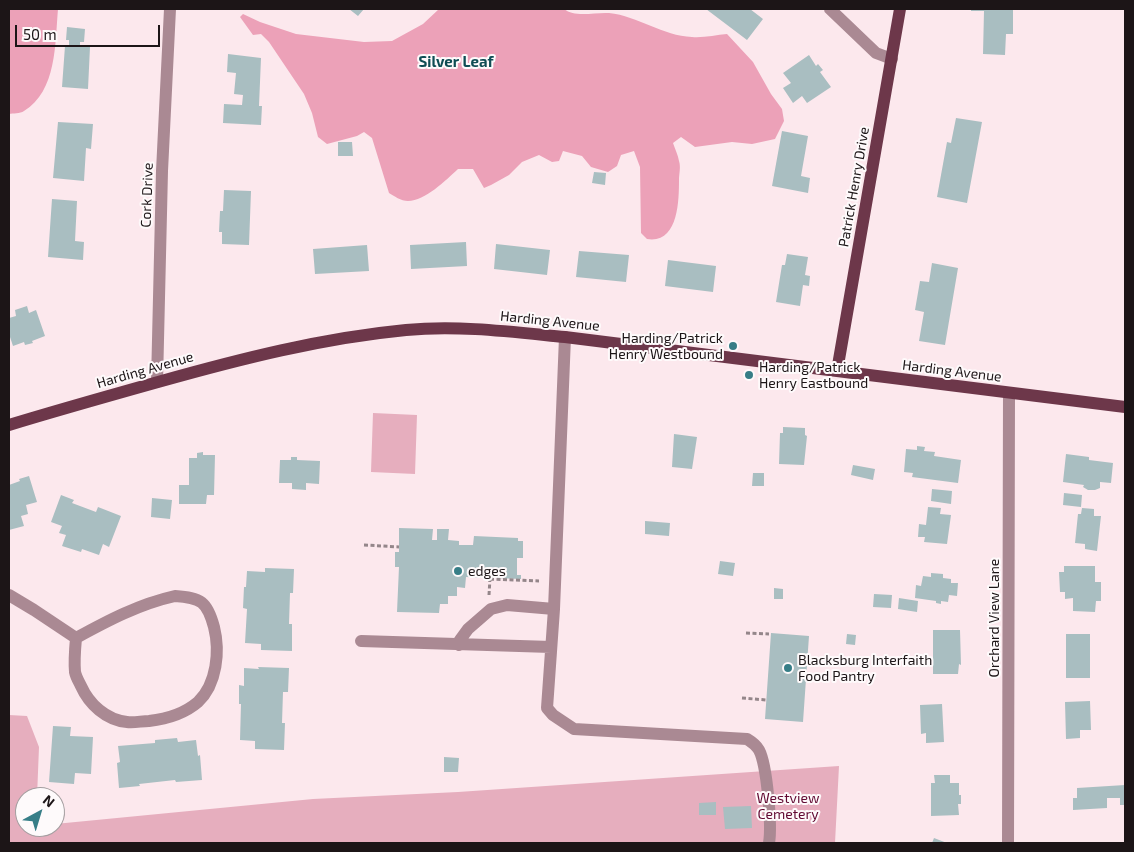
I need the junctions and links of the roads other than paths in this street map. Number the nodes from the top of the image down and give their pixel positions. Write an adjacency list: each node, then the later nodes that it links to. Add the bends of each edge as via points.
1 (170, 9): 7 (street, Cork Drive)
2 (830, 9): 4 (street, via 876,53)
3 (900, 9): 4 (main road, Patrick Henry Drive)
4 (892, 59): 6 (main road, Patrick Henry Drive)
5 (565, 337): 6 (main road, Harding Avenue); 7 (main road, Harding Avenue, via 476,329 407,330 336,339 273,352); 12 (street)
6 (836, 372): 8 (main road, Harding Avenue)
7 (157, 382): 10 (main road, Harding Avenue)
8 (1009, 393): 9 (main road, Harding Avenue); 18 (street, Orchard View Lane)
9 (1125, 407)
10 (9, 425)
11 (9, 595): 13 (street)
12 (554, 609): 15 (street, via 508,605 491,609 468,629); 16 (street)
13 (76, 638): 13 (street, via 75,674 85,696 108,716 127,722 165,720 184,712 198,702 213,675 216,635 209,610 190,597 157,600)
14 (361, 641): 15 (street)
15 (459, 644): 16 (street)
16 (551, 647): 17 (street, via 547,708 574,729 747,739 755,745 767,787)
17 (769, 843)
18 (1008, 843)

